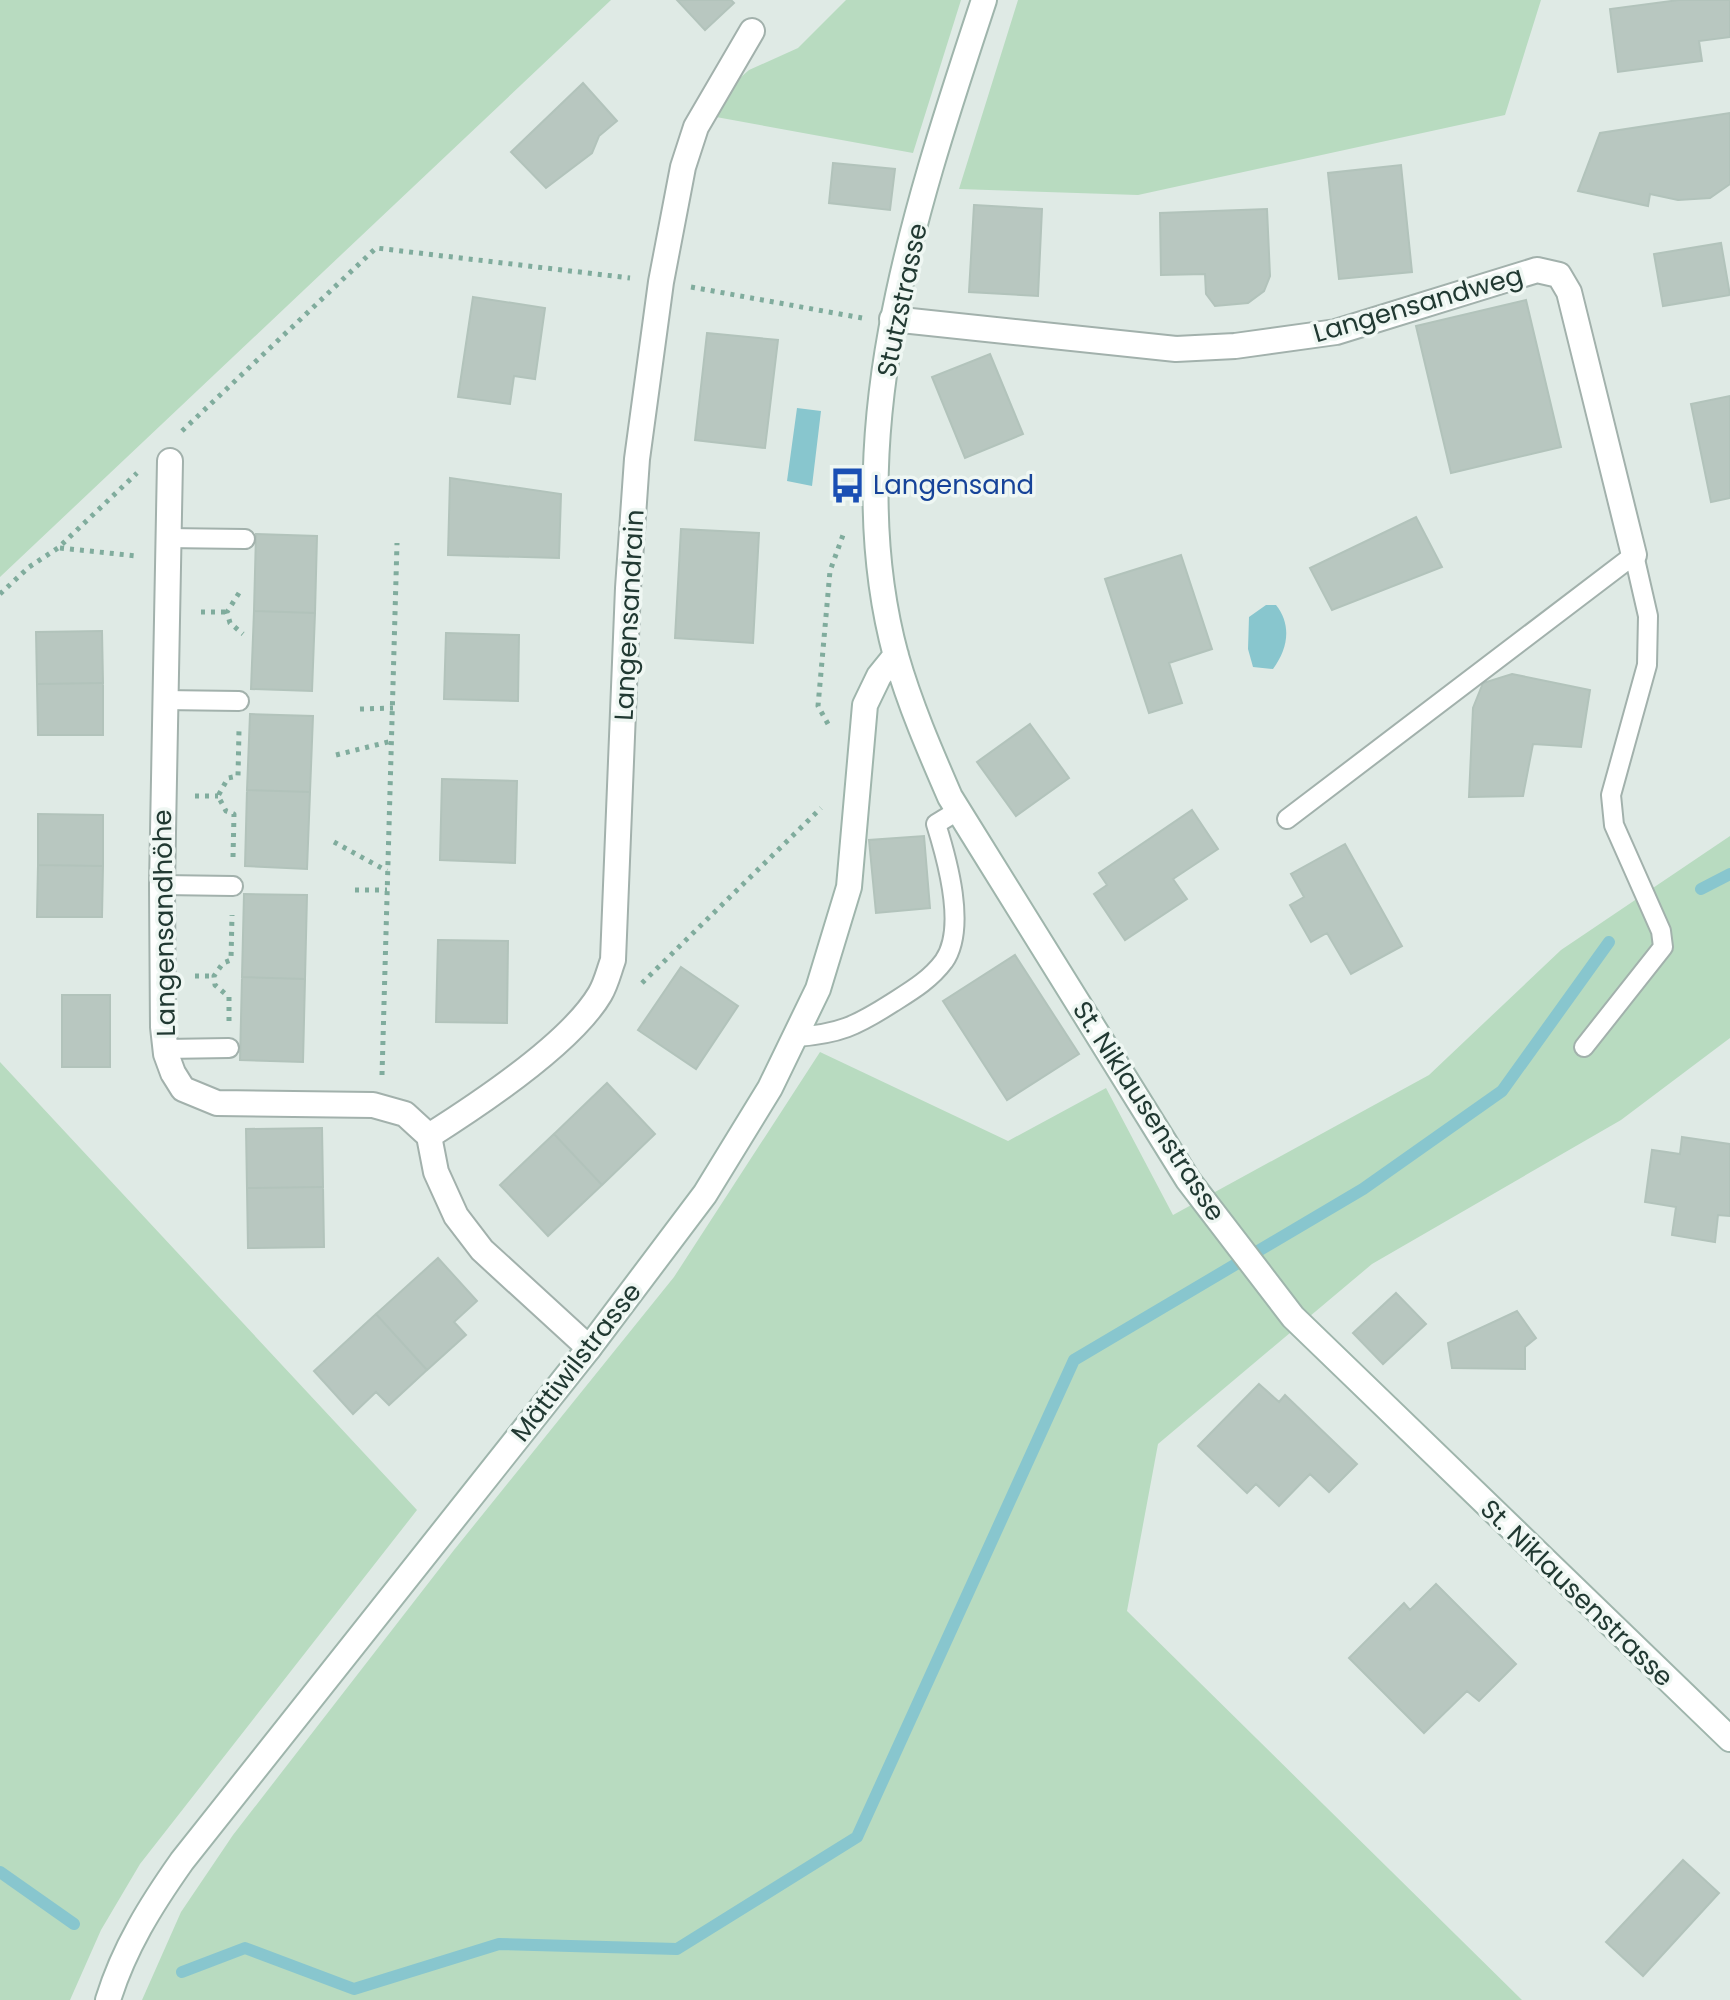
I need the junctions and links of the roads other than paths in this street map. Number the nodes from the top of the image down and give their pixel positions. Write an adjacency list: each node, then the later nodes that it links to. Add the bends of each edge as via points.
1 (984, 0): 3 (street, Stutzstrasse, via 944,120)
2 (752, 31): 19 (street, Langensandrain, via 696,127 661,282 637,459 613,960 599,995 567,1031 489,1098)
3 (892, 319): 7 (street, Langensandweg, via 1176,349 1235,346 1336,332 1537,270 1559,275 1569,292); 8 (street, Stutzstrasse, via 877,503 879,562)
4 (164, 455): 6 (street, Langensandhöhe)
5 (245, 539): 6 (lane)
6 (166, 550): 9 (street, Langensandhöhe)
7 (1634, 555): 12 (lane); 16 (lane, via 1648,616 1647,665 1611,795 1614,825 1661,931 1663,947)
8 (896, 655): 11 (street, St. Niklausenstrasse, via 922,731); 15 (street, Mättiwilstrasse, via 865,705 849,887 818,989)
9 (163, 700): 10 (lane); 13 (street, Langensandhöhe)
10 (239, 701)
11 (959, 810): 15 (lane, via 936,824 952,890 954,932 945,959 921,985 835,1035); 21 (street, St. Niklausenstrasse, via 1188,1180 1293,1317)
12 (1287, 819)
13 (162, 885): 14 (lane); 18 (street, Langensandhöhe)
14 (233, 886)
15 (796, 1037): 20 (street, Mättiwilstrasse, via 705,1194)
16 (1584, 1047)
17 (229, 1048): 18 (lane)
18 (165, 1049): 19 (street, Langensandhöhe, via 183,1089 217,1103 373,1105 405,1114)
19 (429, 1136): 20 (street, via 436,1172 456,1216 482,1250)
20 (589, 1348): 22 (street, Mättiwilstrasse, via 182,1861 146,1912)
21 (1730, 1739)
22 (108, 2000)

